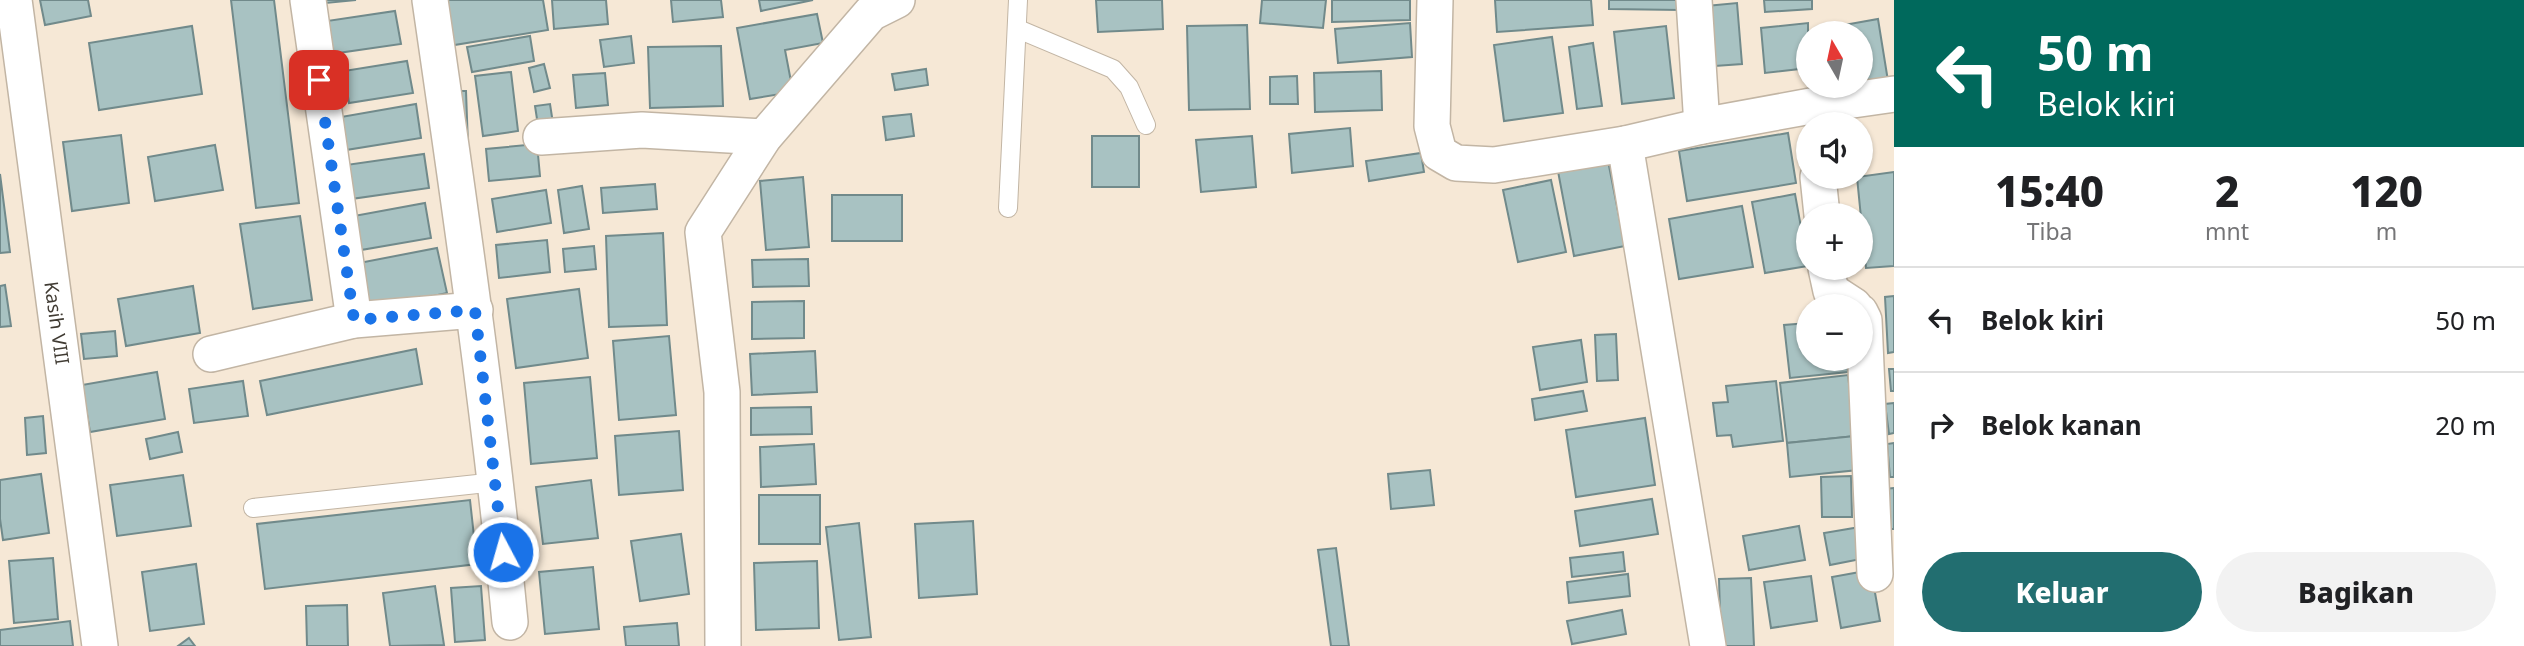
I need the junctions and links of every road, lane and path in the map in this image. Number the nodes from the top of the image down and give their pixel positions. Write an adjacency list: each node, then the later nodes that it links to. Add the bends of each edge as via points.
1 (14, 0): 26 (street, Kasih VIII)
2 (308, 0): 19 (street)
3 (430, 0): 18 (street)
4 (1018, 0): 8 (lane)
5 (1435, 0): 16 (street, via 1432,126 1439,153 1456,163 1494,165)
6 (1694, 0): 13 (street)
7 (878, 4): 15 (street)
8 (1018, 29): 12 (lane, via 1113,69 1129,87); 17 (lane)
9 (1894, 94): 10 (street)
10 (1824, 112)
11 (1796, 117): 13 (street)
12 (1146, 125)
13 (1702, 126): 16 (street)
14 (541, 137): 15 (street, via 642,130)
15 (764, 137): 27 (street, via 703,232 722,392)
16 (1625, 144): 28 (street)
17 (1008, 208)
18 (475, 310): 19 (street); 22 (street)
19 (354, 320): 20 (street)
20 (211, 354)
21 (1866, 371): 24 (street)
22 (496, 482): 23 (lane); 25 (street)
23 (253, 508)
24 (1875, 574)
25 (510, 622)
26 (100, 646)
27 (723, 646)
28 (1707, 646)

